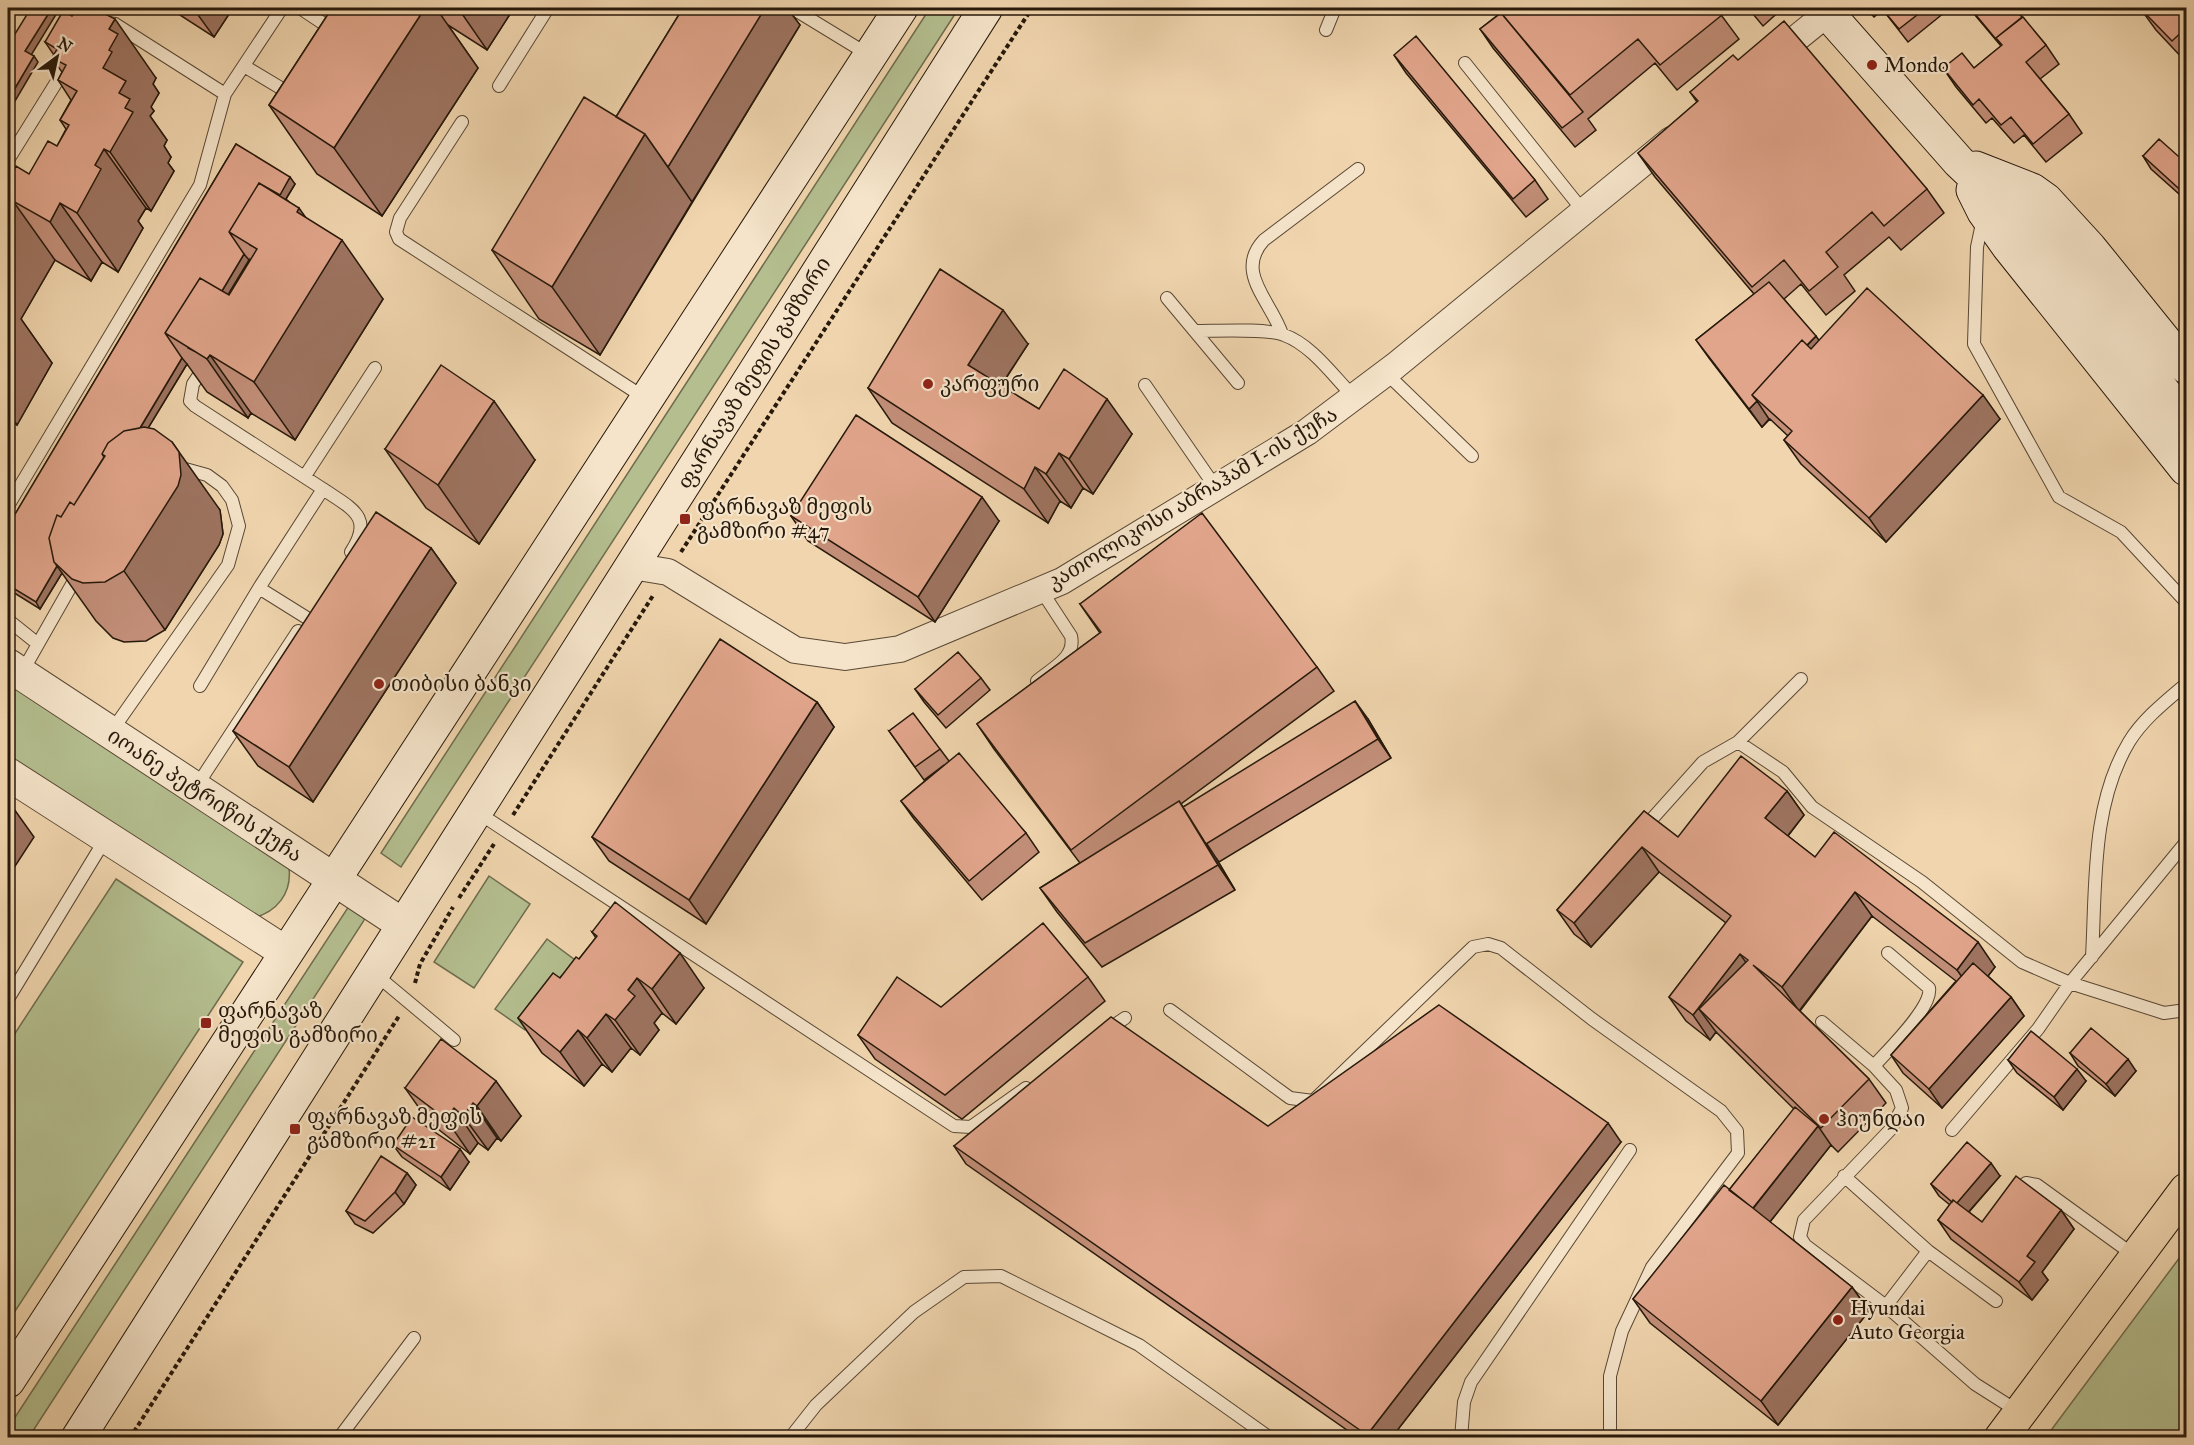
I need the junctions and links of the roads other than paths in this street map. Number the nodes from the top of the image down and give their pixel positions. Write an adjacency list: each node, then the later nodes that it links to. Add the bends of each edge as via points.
1 (282, 8): 15 (lane)
2 (300, 8): 11 (lane)
3 (548, 8): 17 (lane)
4 (792, 8): 13 (lane)
5 (986, 8): 50 (main road, ფარნავაზ მეფის გამზირი)
6 (1335, 8): 10 (lane)
7 (1828, 9): 16 (street); 25 (main road)
8 (894, 13): 13 (main road)
9 (95, 25): 18 (lane, via 100,21 115,24)
10 (1326, 30)
11 (346, 38)
12 (78, 47): 23 (lane)
13 (870, 56): 39 (main road)
14 (1465, 63): 27 (lane)
15 (243, 66): 18 (lane); 19 (lane)
16 (1756, 72)
17 (499, 86)
18 (225, 94): 47 (lane, via 200,185)
19 (305, 103)
20 (462, 122): 39 (lane, via 400,219 396,232 399,239)
21 (1692, 123): 27 (street, კათოლიკოსი აბრაჰამ I-ის ქუჩა)
22 (8, 134): 23 (lane)
23 (20, 141): 24 (lane)
24 (8, 160)
25 (1959, 162): 28 (main road); 33 (main road, via 2032,190 2046,200 2091,248); 40 (main road, via 2048,246)
26 (1358, 169): 31 (lane, via 1255,249 1251,265 1254,279)
27 (1584, 212): 35 (street, კათოლიკოსი აბრაჰამ I-ის ქუჩა)
28 (1984, 212): 42 (main road); 53 (lane, via 1977,247 1974,344 2059,497 2121,532)
29 (1167, 298): 30 (lane)
30 (1195, 330): 31 (lane); 36 (lane)
31 (1282, 334): 38 (lane, via 1296,340)
32 (212, 355): 44 (lane, via 193,384 190,401)
33 (2187, 367)
34 (375, 368): 44 (lane)
35 (1386, 373): 38 (street, კათოლიკოსი აბრაჰამ I-ის ქუჩა); 41 (lane)
36 (1238, 383)
37 (1144, 386): 45 (lane)
38 (1354, 397): 45 (street, კათოლიკოსი აბრაჰამ I-ის ქუჩა, via 1307,432)
39 (646, 399): 69 (main road)
40 (2187, 420)
41 (1472, 456)
42 (2187, 468)
43 (165, 470): 61 (lane, via 177,466 207,475 222,486 232,500 239,526 228,565)
44 (305, 476): 46 (lane)
45 (1216, 488): 52 (street, კათოლიკოსი აბრაჰამ I-ის ქუჩა)
46 (323, 489): 48 (lane, via 357,512 361,521 356,544); 51 (lane)
47 (8, 507)
48 (344, 562)
49 (84, 564): 55 (lane)
50 (632, 566): 52 (street, კათოლიკოსი აბრაჰამ I-ის ქუჩა, via 668,572 795,650 845,657 900,649); 65 (main road, ფარნავაზ მეფის გამზირი)
51 (259, 588): 59 (lane); 64 (lane, via 310,613)
52 (1041, 590): 60 (lane, via 1073,644 1071,653)
53 (2187, 602)
54 (8, 620): 55 (lane)
55 (38, 644): 56 (lane)
56 (14, 670): 61 (street, იოანე პეტრიწის ქუჩა)
57 (1801, 679): 62 (lane)
58 (2187, 684): 73 (lane, via 2158,707 2129,742 2107,792 2098,840)
59 (200, 686)
60 (1028, 688)
61 (111, 733): 64 (street, იოანე პეტრიწის ქუჩა)
62 (1738, 742): 67 (lane, via 1703,762); 75 (lane, via 1782,772 1812,807 1922,882 2022,962)
63 (8, 774): 66 (street)
64 (195, 788): 69 (street, იოანე პეტრიწის ქუჩა)
65 (477, 812): 70 (main road, ფარნავაზ მეფის გამზირი); 84 (lane, via 954,1126 971,1126)
66 (106, 838): 71 (street); 76 (lane)
67 (1635, 839)
68 (2187, 842): 73 (lane)
69 (334, 879): 70 (street, იოანე პეტრიწის ქუჩა); 71 (main road)
70 (402, 924): 74 (main road, ფარნავაზ მეფის გამზირი)
71 (285, 952): 95 (main road)
72 (1888, 953): 83 (lane, via 1930,993 1922,1010)
73 (2092, 957): 75 (lane)
74 (372, 972): 82 (lane); 97 (main road, ფარნავაზ მეფის გამზირი)
75 (2070, 983): 78 (lane, via 2164,1013); 85 (lane, via 2038,1029)
76 (8, 999)
77 (1170, 1010): 102 (lane, via 1290,1098 1313,1101 1473,947 1488,944 1500,948 1721,1111 1737,1131 1738,1153 1652,1267 1622,1331 1610,1376)
78 (2187, 1010)
79 (1125, 1018): 81 (lane)
80 (1822, 1022): 83 (lane)
81 (1096, 1039)
82 (454, 1040)
83 (1874, 1066): 87 (lane, via 1896,1090 1902,1108 1891,1129)
84 (1038, 1079)
85 (1952, 1130)
86 (1630, 1150): 101 (lane, via 1471,1382 1464,1402)
87 (1844, 1176): 90 (lane); 93 (lane, via 1804,1220 1800,1237 1805,1245)
88 (2187, 1190): 91 (highway)
89 (2005, 1206): 91 (lane, via 2026,1183 2037,1185)
90 (1928, 1251): 92 (lane); 93 (lane)
91 (2136, 1257): 96 (highway)
92 (1996, 1301)
93 (1886, 1306): 96 (lane, via 1975,1384)
94 (414, 1338): 98 (lane)
95 (8, 1381)
96 (2011, 1425)
97 (78, 1437)
98 (339, 1437)
99 (790, 1437): 100 (lane, via 816,1405 914,1312 964,1277 1001,1276 1139,1346)
100 (1270, 1437)
101 (1461, 1437)
102 (1610, 1437)

